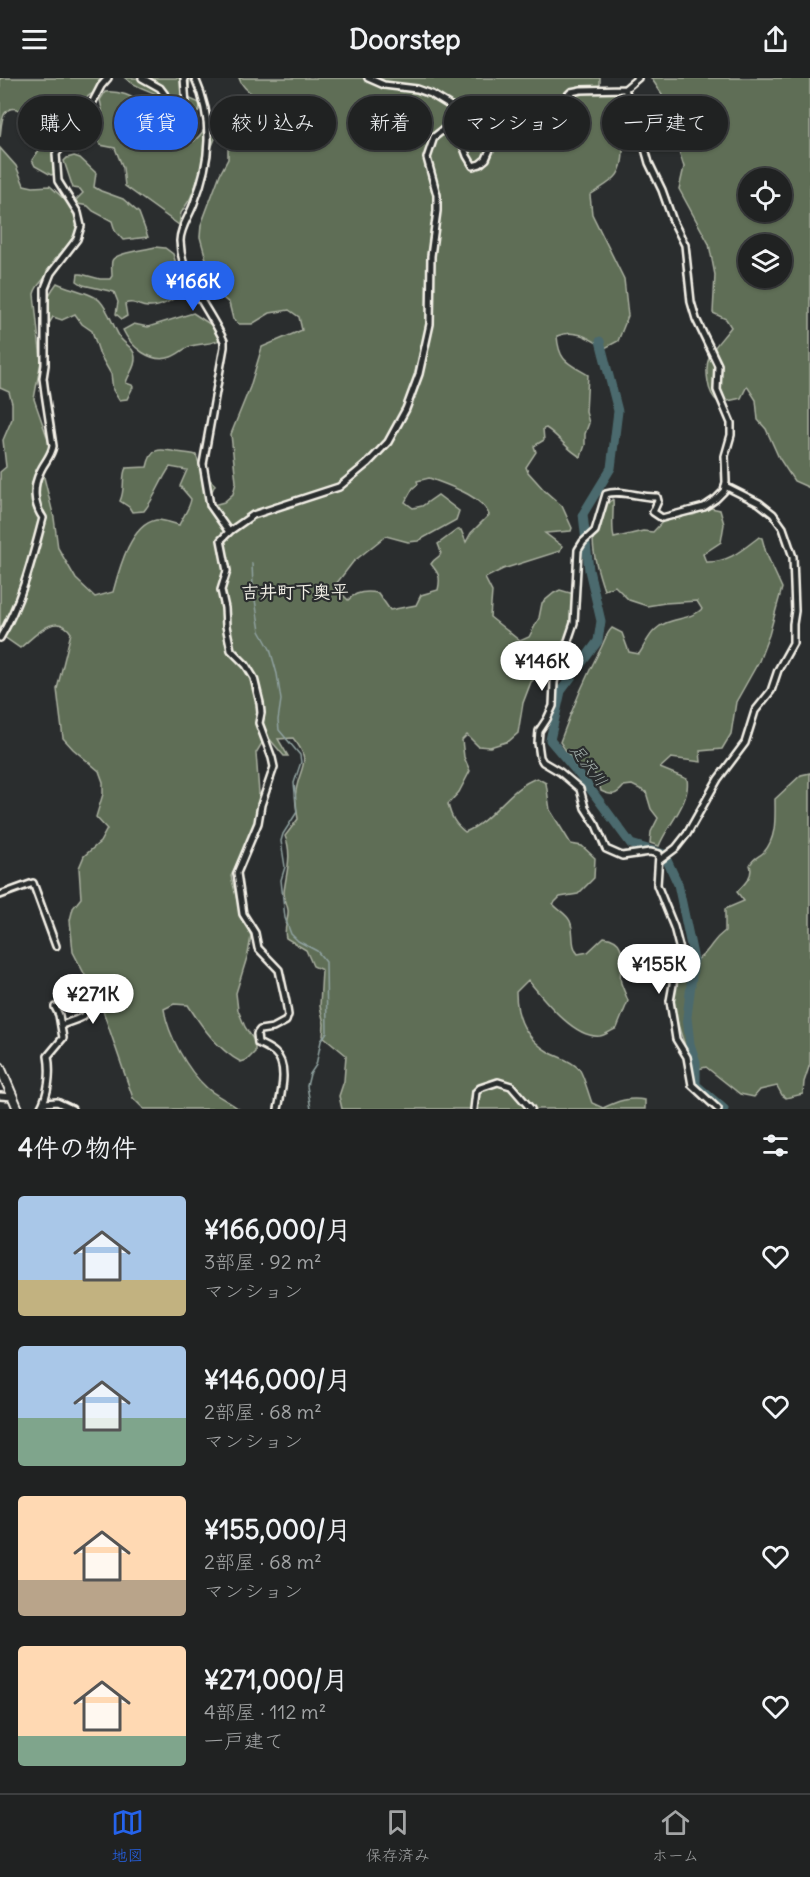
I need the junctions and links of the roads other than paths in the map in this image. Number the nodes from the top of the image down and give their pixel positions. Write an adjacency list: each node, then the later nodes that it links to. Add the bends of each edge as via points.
1 (108, 78): 15 (street, via 85,117 56,154 58,181 78,213 81,226 77,239 51,273 45,288 43,378 51,454 40,471 34,492 43,518 21,596)
2 (142, 78): 3 (street, via 160,88 175,108 183,111)
3 (184, 78)
4 (195, 78): 14 (street, via 209,136 200,188 181,231 180,244 194,289 224,341 203,464 210,505)
5 (368, 78): 9 (street, via 384,85 417,89)
6 (638, 78): 7 (street)
7 (625, 89): 8 (street, via 581,90); 13 (street, via 649,163 685,245 691,302 718,365 717,390 731,423)
8 (567, 96)
9 (444, 101)
10 (444, 130): 14 (street, via 434,136 427,158 437,195 430,324 419,374 406,409 388,442 339,487 253,515)
11 (466, 150): 12 (street, via 473,166 486,159)
12 (490, 150)
13 (725, 486): 16 (street, via 759,503 783,528 793,557 793,643 777,670 771,691 755,711 745,743 718,779 687,834 676,849); 16 (street, via 704,507 662,518 653,512 657,497 606,494 595,531 578,550 574,623 554,682 553,706 539,731 540,757 580,789 606,849 622,856 658,853)
14 (229, 532): 29 (street, via 221,540 227,572 221,590 226,626 231,650 254,678 260,703 259,723 274,767 258,823 237,873 243,914 255,933 258,948 279,970 286,1002 286,1021 256,1034 258,1043 277,1053 281,1064)
15 (0, 638)
16 (660, 860): 32 (street, via 657,885 681,954 670,1001 676,1039 687,1057 692,1085)
17 (0, 895): 18 (street, via 33,883)
18 (57, 946)
19 (96, 992): 21 (street, via 86,1016)
20 (55, 1007): 21 (street)
21 (61, 1025): 25 (street, via 62,1040 48,1056 51,1069)
22 (0, 1067): 24 (main road)
23 (0, 1096): 24 (street)
24 (13, 1097): 26 (main road)
25 (44, 1103): 27 (street); 28 (street, via 57,1102)
26 (18, 1109)
27 (40, 1109)
28 (72, 1109)
29 (278, 1109)
30 (474, 1109): 31 (street, via 476,1092 498,1082 511,1086)
31 (531, 1109)
32 (717, 1109)

